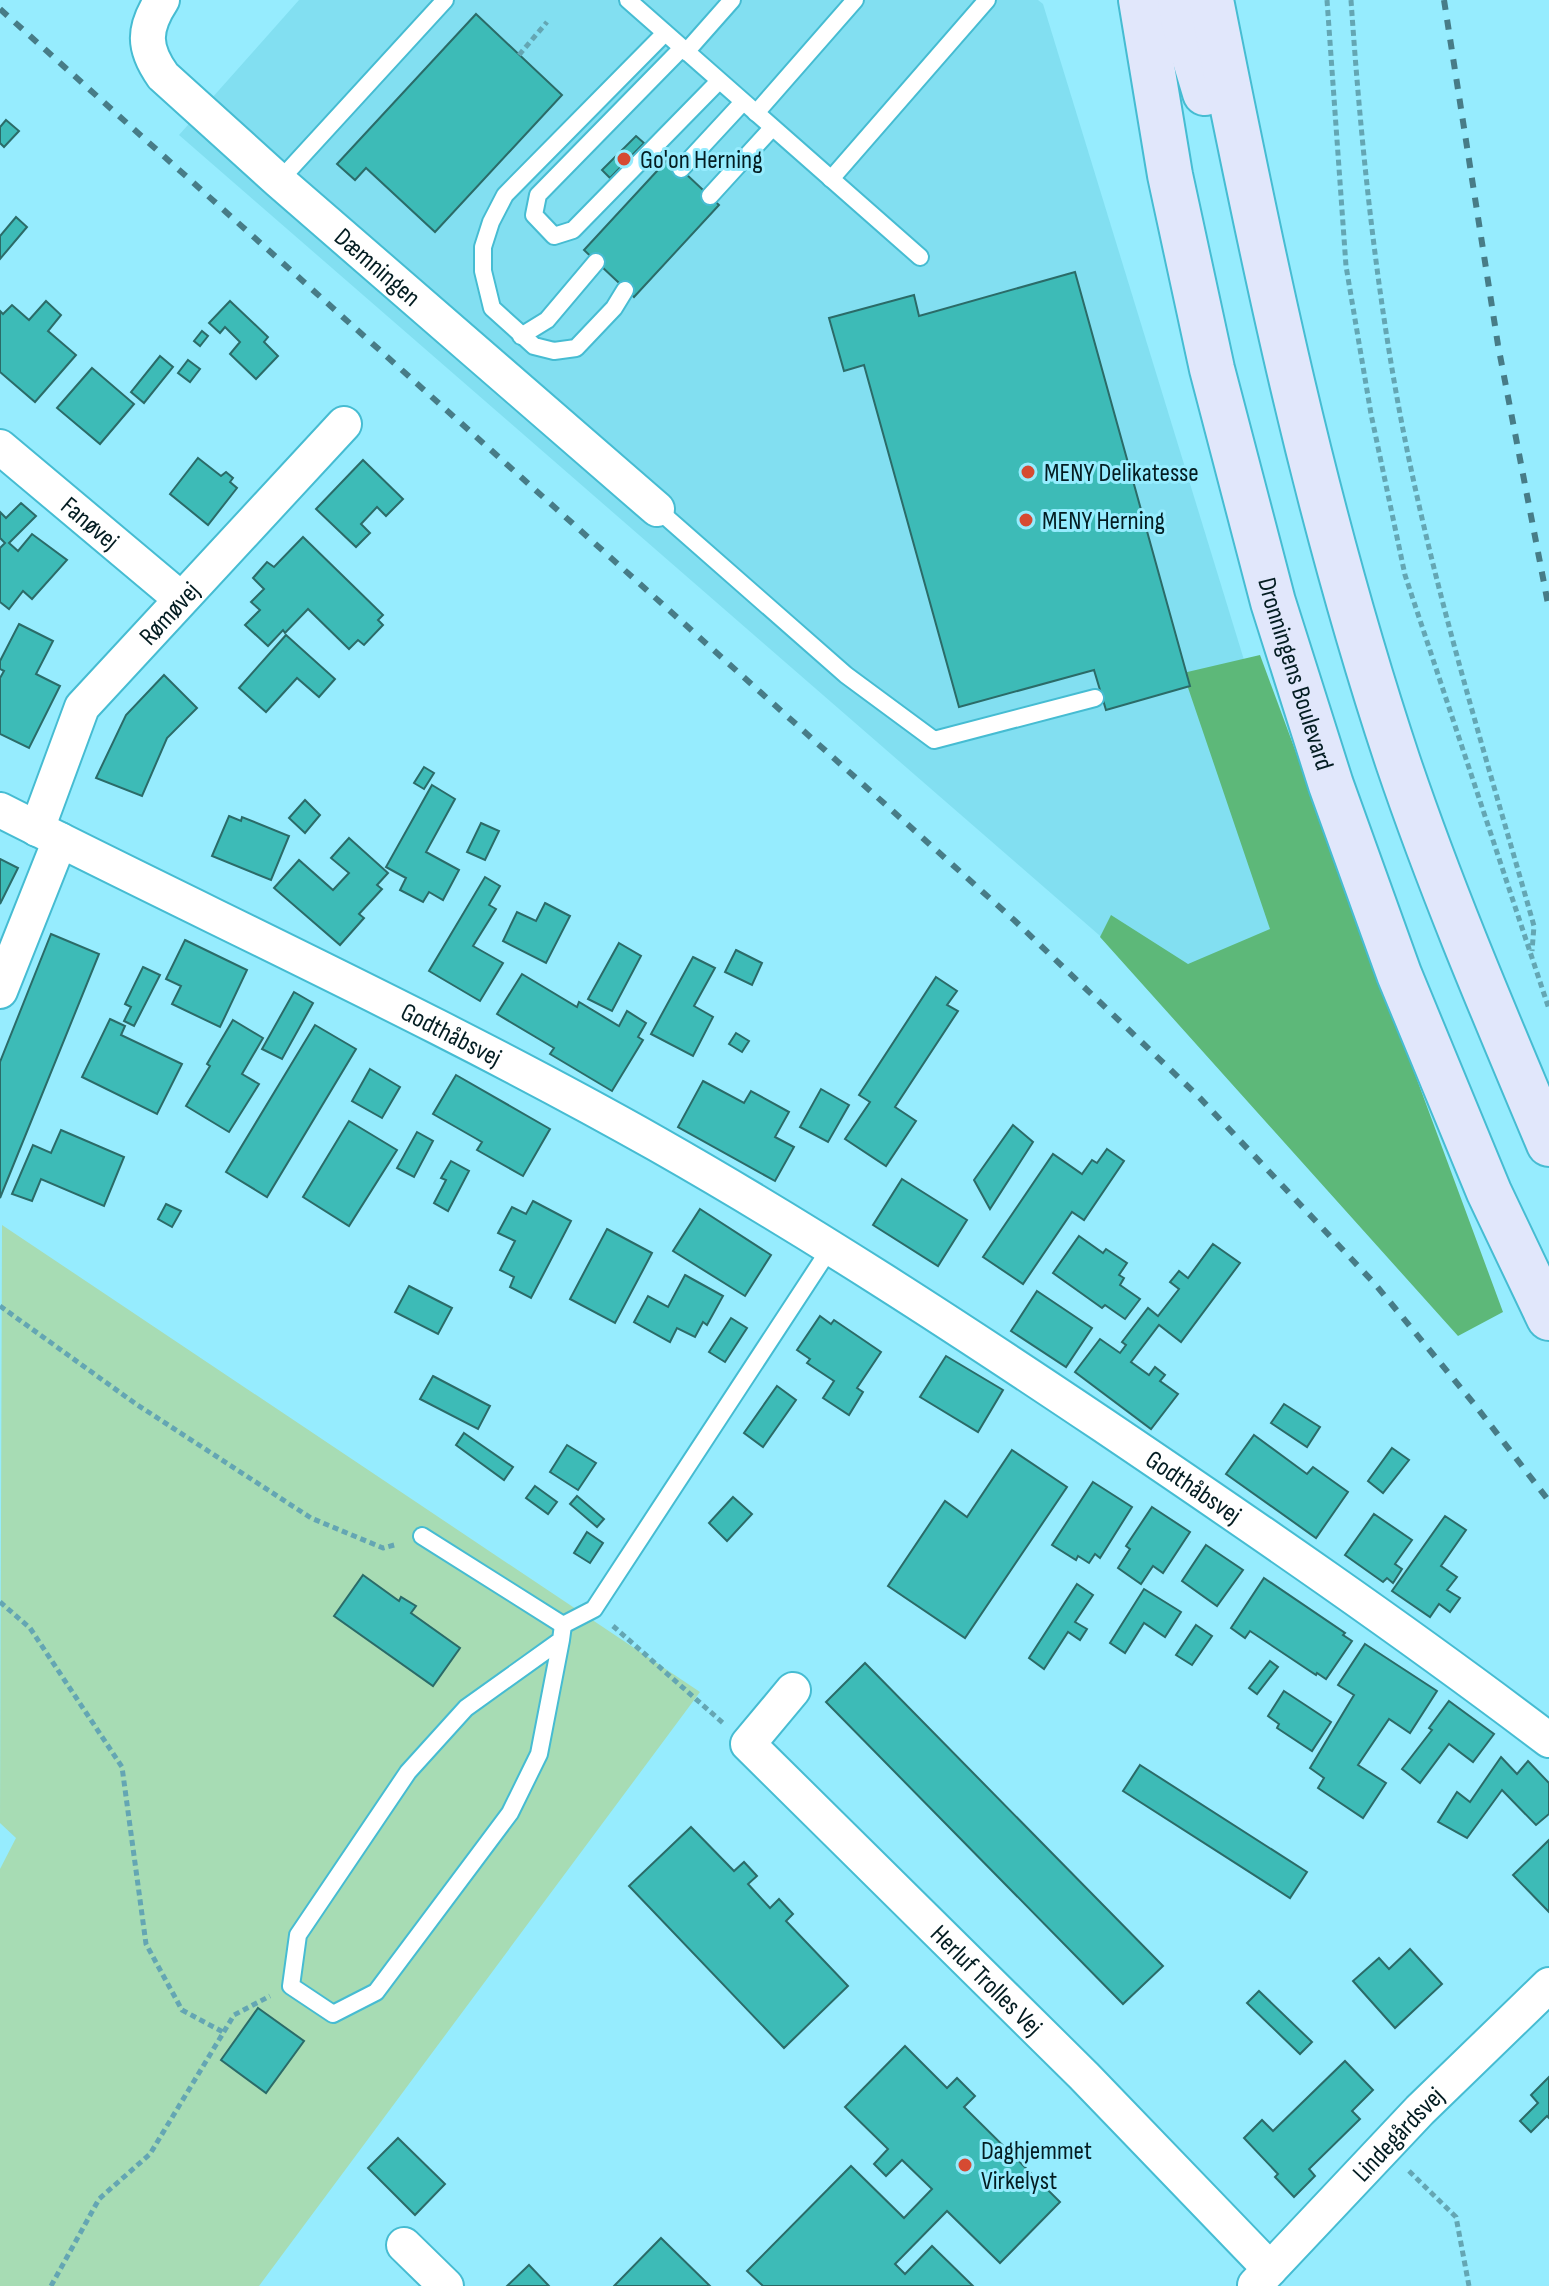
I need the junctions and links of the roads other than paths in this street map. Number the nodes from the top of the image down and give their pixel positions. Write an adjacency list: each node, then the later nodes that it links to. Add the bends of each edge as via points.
1 (162, 0): 18 (street, Dæmningen, via 151,19 151,59 163,76)
2 (445, 0): 18 (lane)
3 (628, 0): 10 (lane)
4 (732, 0): 11 (lane)
5 (855, 0): 13 (lane)
6 (987, 0): 17 (lane)
7 (1141, 0): 34 (main road, Dronningens Boulevard, via 1170,175 1212,369 1273,602 1399,974 1489,1192)
8 (1180, 0): 15 (main road, via 1202,88)
9 (1211, 0): 15 (main road)
10 (665, 33): 11 (lane); 23 (lane, via 505,195 491,222 483,271 492,308)
11 (684, 50): 12 (lane); 12 (lane, via 538,195 534,215 554,236 573,230)
12 (719, 81): 13 (lane)
13 (750, 108): 14 (lane); 16 (lane)
14 (772, 128): 17 (lane); 19 (lane)
15 (1242, 157): 32 (main road, via 1282,348 1343,581 1398,762 1467,950)
16 (681, 169)
17 (831, 179): 20 (lane)
18 (279, 181): 26 (street, Dæmningen)
19 (710, 196)
20 (920, 257)
21 (596, 262): 23 (lane, via 547,320)
22 (625, 290): 23 (lane, via 576,348 554,351)
23 (521, 336)
24 (344, 424): 27 (street, Rømøvej)
25 (0, 447): 27 (street, Fanøvej)
26 (657, 509): 28 (lane, via 846,675 934,740)
27 (181, 599): 30 (street, Rømøvej, via 82,707)
28 (1095, 698)
29 (0, 810): 30 (street, Godthåbsvej)
30 (49, 835): 31 (street); 33 (street, Godthåbsvej, via 405,1009 655,1143)
31 (0, 991)
32 (1549, 1144)
33 (831, 1247): 36 (lane, via 594,1609); 38 (street, Godthåbsvej, via 1192,1485 1425,1646)
34 (1549, 1318)
35 (422, 1536): 36 (lane)
36 (562, 1633): 36 (lane, via 466,1708 408,1772 298,1935 291,1986 333,2014 376,1992 510,1813 539,1754)
37 (793, 1690): 41 (street, Herluf Trolles Vej, via 748,1744 1084,2076)
38 (1549, 1740)
39 (1549, 1985): 41 (street, Lindegårdsvej)
40 (404, 2245): 42 (street)
41 (1262, 2278)
42 (446, 2286)

